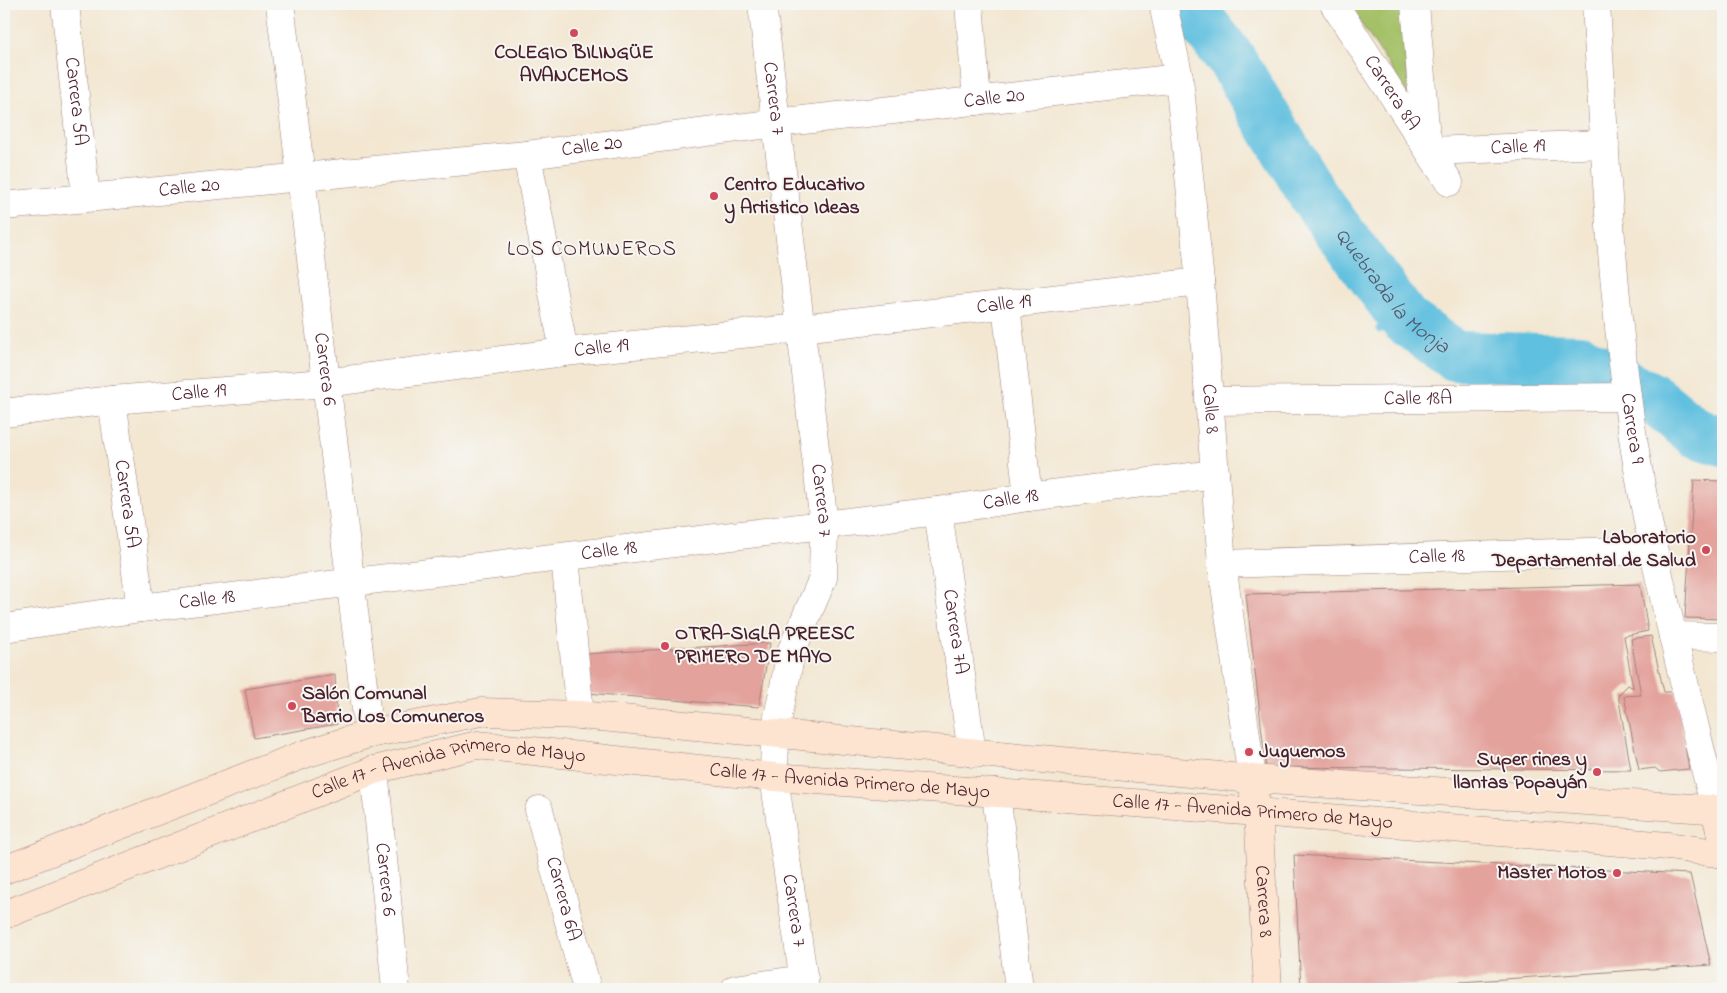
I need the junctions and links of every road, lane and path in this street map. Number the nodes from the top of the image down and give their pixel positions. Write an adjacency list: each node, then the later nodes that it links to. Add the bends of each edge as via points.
1 (65, 4): 17 (street, Carrera 5A)
2 (280, 4): 15 (street, Carrera 6)
3 (762, 4): 11 (street, Carrera 7)
4 (969, 4): 10 (street)
5 (1163, 4): 9 (street, Calle 8)
6 (1334, 4): 13 (street, Carrera 8A)
7 (1415, 4): 13 (street, via 1425,127)
8 (1596, 4): 12 (street, Carrera 9)
9 (1179, 78): 10 (street, Calle 20); 19 (street, Calle 8)
10 (977, 100): 11 (street, Calle 20)
11 (776, 123): 14 (street, Calle 20); 21 (street, Carrera 7)
12 (1605, 144): 13 (street, Calle 19); 24 (street, Carrera 9)
13 (1430, 151): 16 (street, Carrera 8A)
14 (527, 155): 15 (street, Calle 20); 22 (street)
15 (300, 177): 17 (street, Calle 20); 23 (street, Carrera 6)
16 (1449, 182)
17 (86, 197): 18 (street, Calle 20)
18 (4, 206)
19 (1200, 282): 20 (street, Calle 19); 26 (street, Calle 8)
20 (1006, 305): 21 (street, Calle 19); 29 (street)
21 (801, 328): 22 (street, Calle 19); 31 (street, Carrera 7)
22 (564, 352): 23 (street, Calle 19)
23 (325, 383): 25 (street, Calle 19); 35 (street, Carrera 6)
24 (1627, 397): 26 (street, Calle 18A); 32 (street, Carrera 9)
25 (112, 400): 27 (street, Calle 19); 36 (street, Carrera 5A)
26 (1209, 401): 28 (street, Calle 8)
27 (4, 413)
28 (1215, 474): 29 (street, Calle 18); 34 (street, Calle 8)
29 (1028, 497): 30 (street, Calle 18)
30 (938, 511): 31 (street, Calle 18); 43 (street, Carrera 7A)
31 (824, 524): 33 (street, Calle 18); 41 (street, Carrera 7, via 823,578 791,652)
32 (1652, 550): 34 (street, Calle 18); 38 (street, Carrera 9)
33 (565, 557): 35 (street, Calle 18); 40 (street)
34 (1222, 564): 46 (street, Calle 8)
35 (349, 582): 36 (street, Calle 18); 42 (street, Carrera 6)
36 (141, 608): 37 (street, Calle 18)
37 (4, 628)
38 (1673, 636): 39 (street); 49 (street, Carrera 9)
39 (1723, 637)
40 (580, 715): 41 (main road, Calle 17 - Avenida Primero de Mayo); 42 (main road, Calle 17 - Avenida Primero de Mayo, via 481,712)
41 (775, 732): 43 (main road, Calle 17 - Avenida Primero de Mayo); 45 (street, Carrera 7)
42 (369, 734): 53 (main road, Calle 17 - Avenida Primero de Mayo, via 305,754)
43 (972, 753): 46 (main road, Calle 17 - Avenida Primero de Mayo)
44 (374, 770): 45 (main road, Calle 17 - Avenida Primero de Mayo, via 477,745); 54 (main road, Calle 17 - Avenida Primero de Mayo); 56 (street, Carrera 6)
45 (774, 777): 47 (main road, Calle 17 - Avenida Primero de Mayo); 55 (street, Carrera 7)
46 (1252, 779): 49 (main road, Calle 17 - Avenida Primero de Mayo); 50 (main road, Calle 8)
47 (996, 793): 50 (main road, Calle 17 - Avenida Primero de Mayo); 59 (street)
48 (540, 810): 57 (street, Carrera 6A)
49 (1719, 810): 51 (main road, Carrera 9)
50 (1258, 812): 52 (main road, Calle 17 - Avenida Primero de Mayo, via 1668,846); 60 (main road, Carrera 8)
51 (1723, 844)
52 (1723, 854)
53 (4, 870)
54 (4, 915)
55 (805, 984): 58 (street)
56 (396, 989)
57 (587, 989)
58 (735, 989)
59 (1020, 989)
60 (1268, 989)

